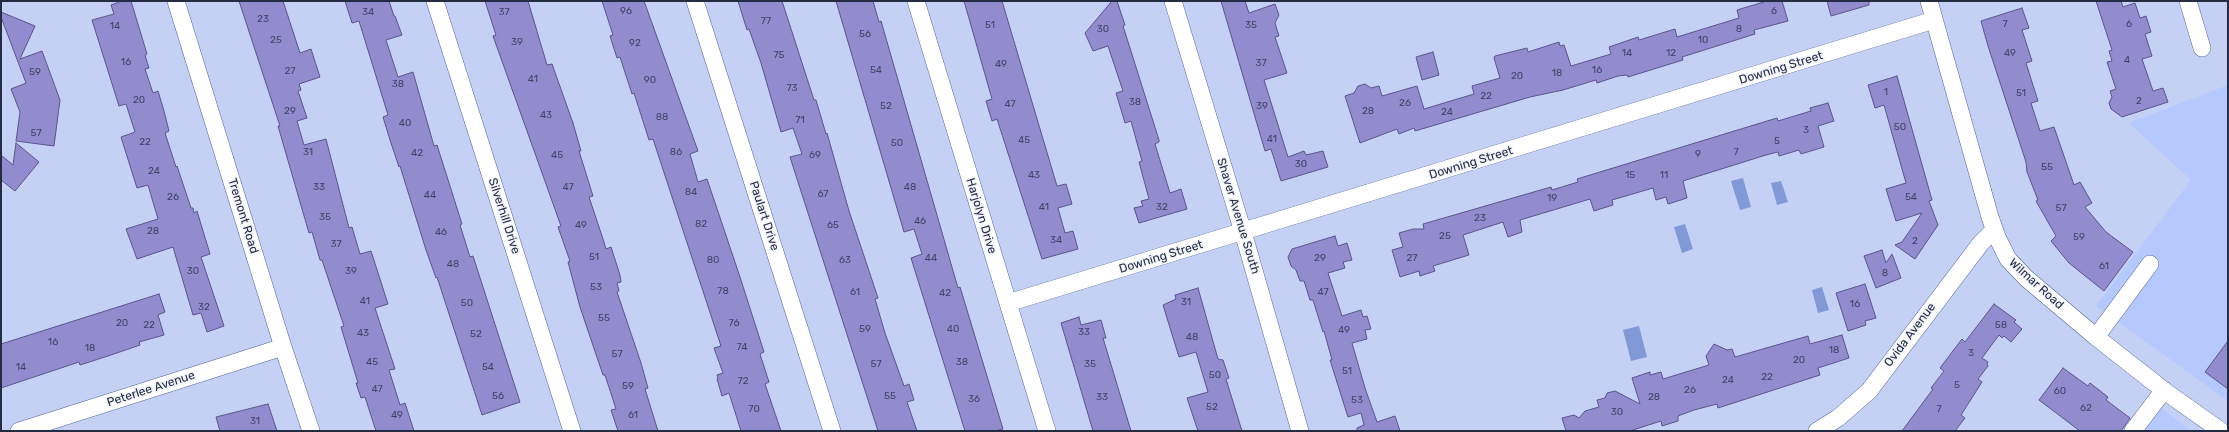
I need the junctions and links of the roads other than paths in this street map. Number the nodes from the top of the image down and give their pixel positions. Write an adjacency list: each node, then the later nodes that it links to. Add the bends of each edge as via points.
1 (176, 1): 15 (street, Tremont Road)
2 (435, 1): 19 (street, Silverhill Drive)
3 (695, 1): 20 (street, Paulart Drive)
4 (916, 1): 13 (street, Harjolyn Drive)
5 (1173, 1): 11 (street, Shaver Avenue South)
6 (1929, 1): 8 (street, Wilmar Road)
7 (2188, 1): 9 (street)
8 (1934, 20): 10 (street, Wilmar Road); 11 (street, Downing Street)
9 (2202, 48)
10 (1994, 230): 14 (street, Wilmar Road, via 2004,252 2016,268); 23 (street, Ovida Avenue, via 1980,243 1869,391 1838,418)
11 (1243, 232): 13 (street, Downing Street); 22 (street, Shaver Avenue South)
12 (2150, 264): 14 (street)
13 (1008, 303): 21 (street, Harjolyn Drive)
14 (2096, 337): 16 (street, Wilmar Road)
15 (283, 347): 17 (street, Peterlee Avenue); 18 (street, Tremont Road)
16 (2164, 390): 24 (street); 25 (street, Wilmar Road)
17 (19, 431)
18 (311, 431)
19 (572, 431)
20 (832, 431)
21 (1047, 431)
22 (1300, 431)
23 (1817, 431)
24 (2133, 431)
25 (2221, 431)

